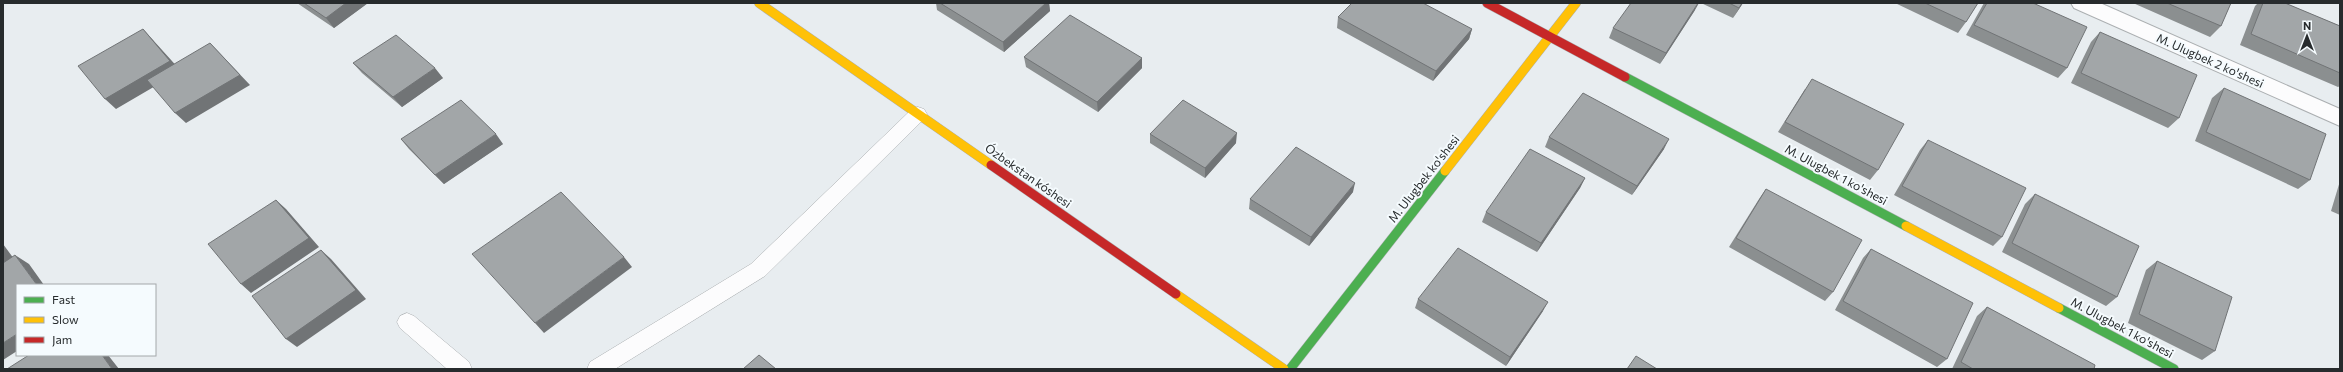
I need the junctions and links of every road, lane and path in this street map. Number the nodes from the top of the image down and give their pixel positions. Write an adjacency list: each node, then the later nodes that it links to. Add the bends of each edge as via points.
1 (759, 3): 6 (street, Ózbekstan kóshesi)
2 (1487, 3): 5 (street, M. Ulugbek 1 ko'shesi)
3 (1576, 3): 5 (street, M. Ulugbek ko'shesi)
4 (2081, 3): 7 (street, M. Ulugbek 2 ko'shesi)
5 (1550, 37): 12 (street, M. Ulugbek ko'shesi); 13 (street, M. Ulugbek 1 ko'shesi)
6 (918, 114): 10 (lane, via 758,270); 11 (street, Ózbekstan kóshesi)
7 (2340, 118)
8 (407, 322): 9 (lane)
9 (462, 369)
10 (597, 369)
11 (1284, 369)
12 (1290, 369)
13 (2174, 369)

